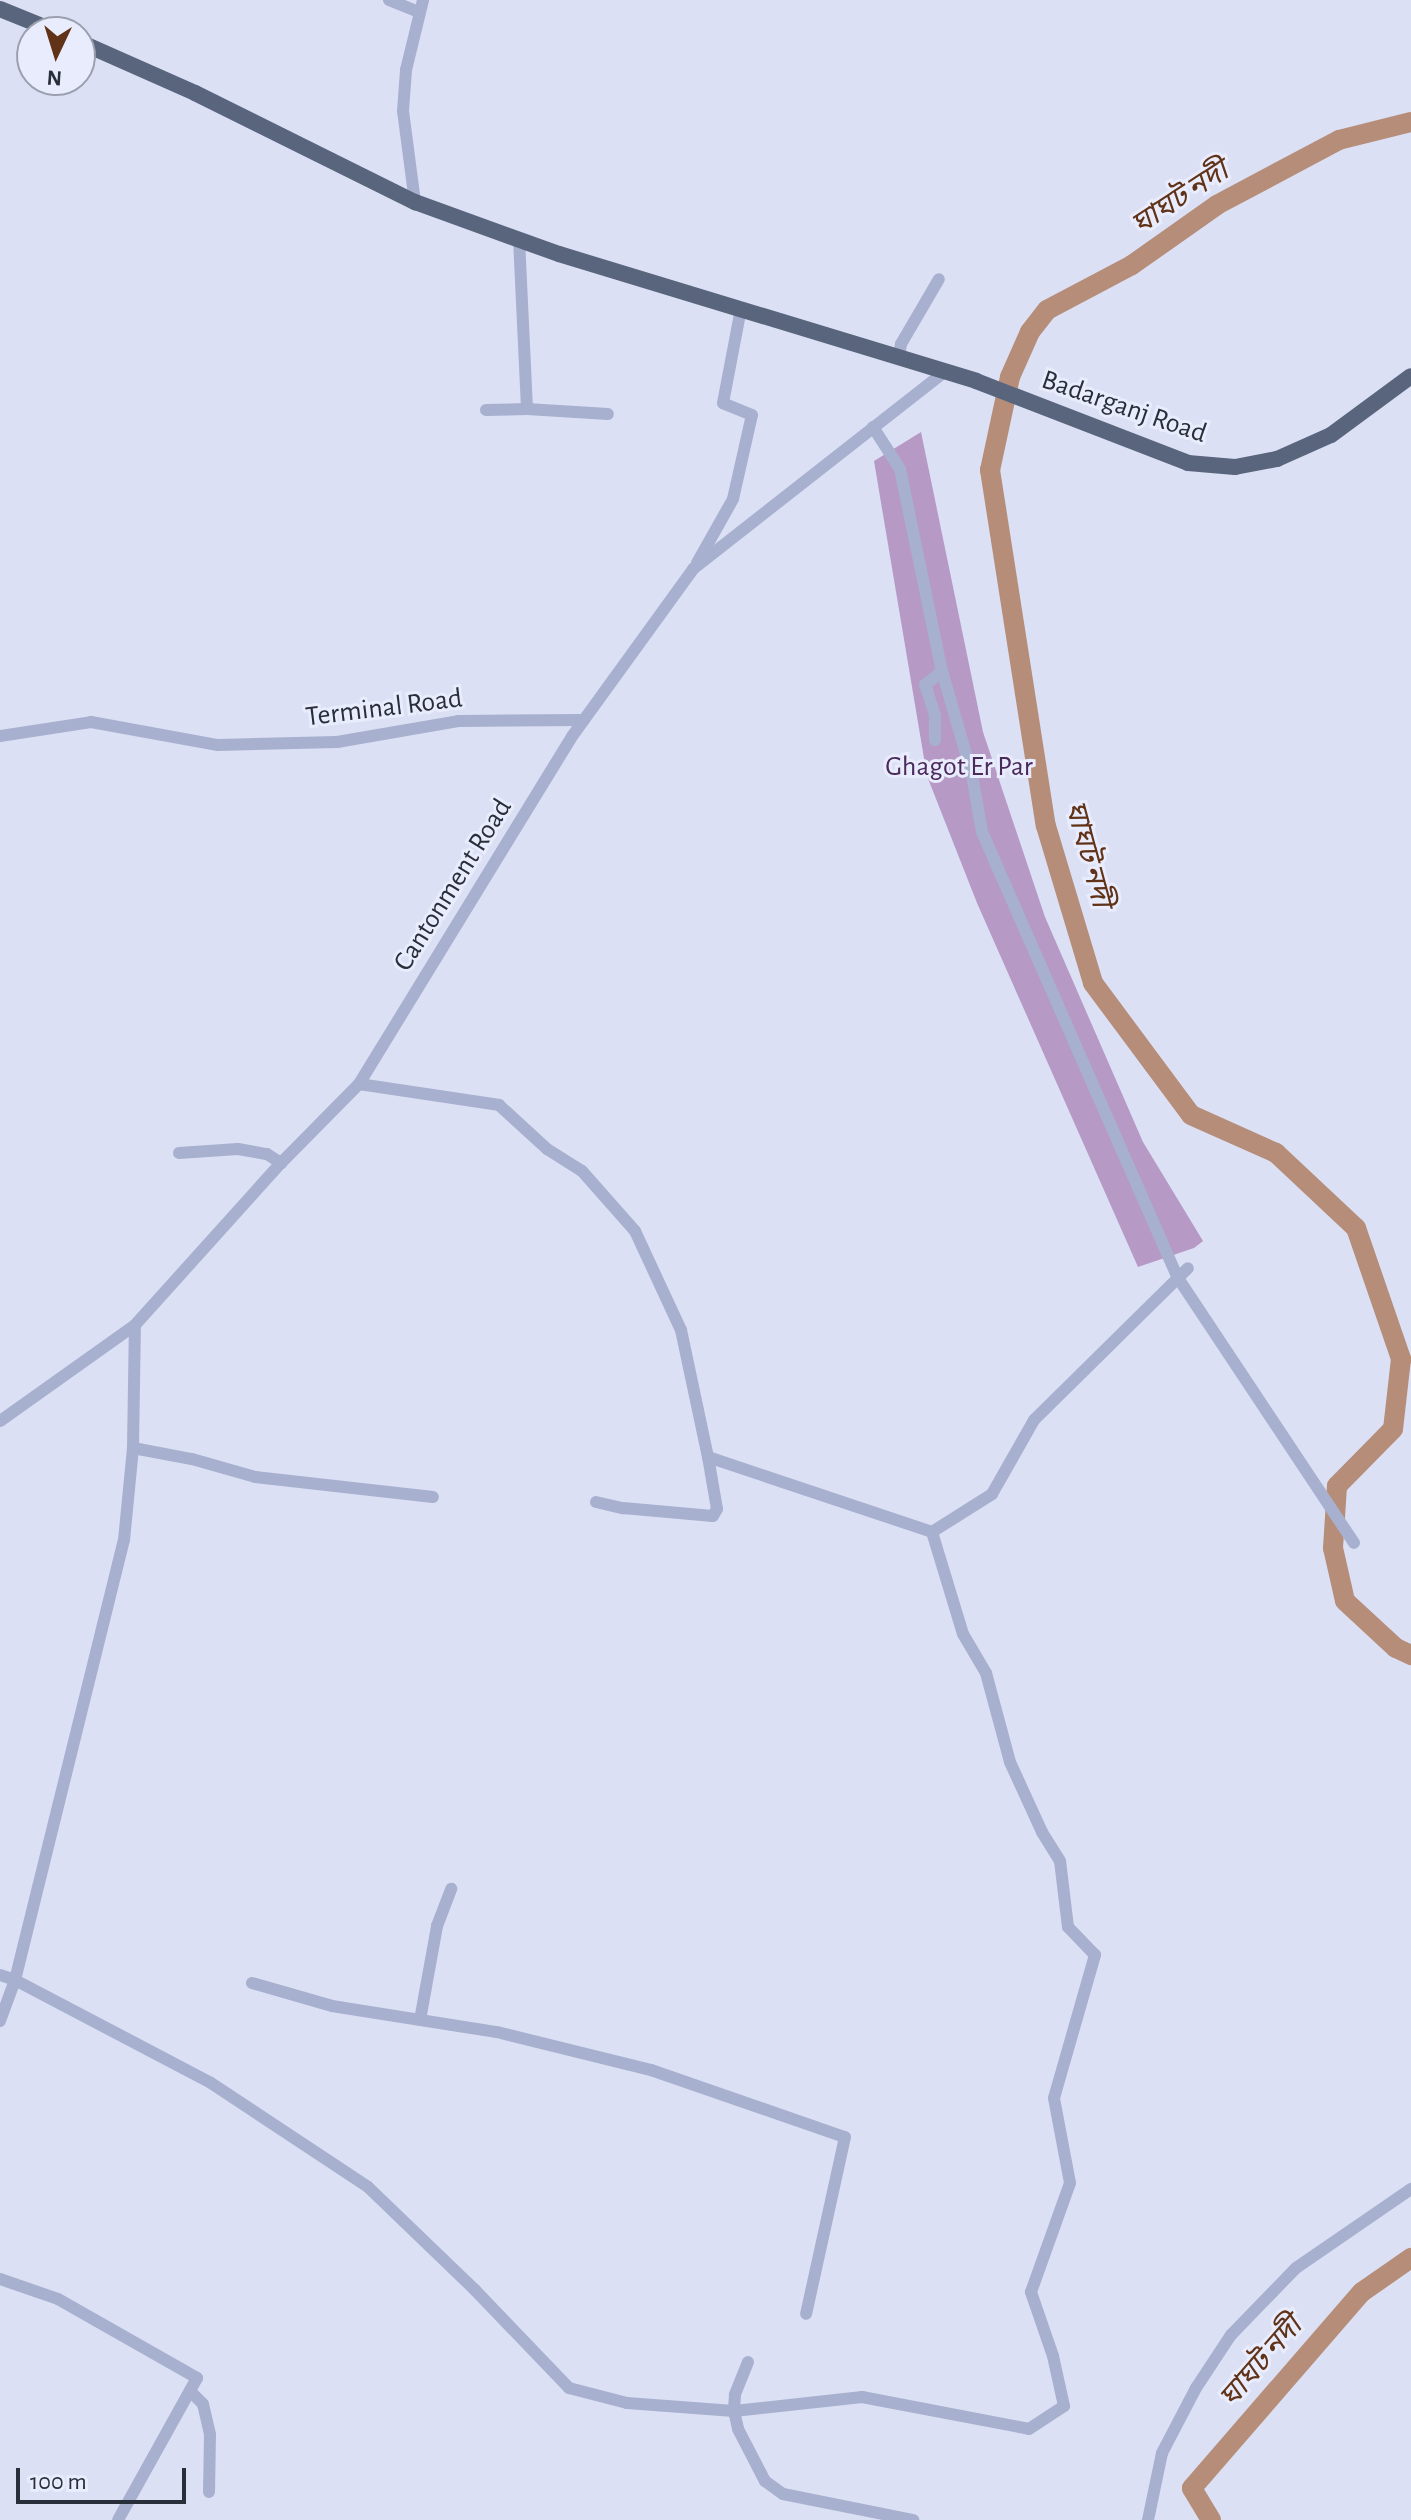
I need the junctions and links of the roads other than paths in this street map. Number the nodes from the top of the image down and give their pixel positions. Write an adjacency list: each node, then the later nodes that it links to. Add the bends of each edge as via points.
1 (389, 0): 2 (street)
2 (421, 6): 4 (street, via 403,111)
3 (96, 49): 4 (main road, Badarganj Road)
4 (415, 202): 5 (main road, Badarganj Road)
5 (519, 239): 7 (main road, Badarganj Road); 11 (street)
6 (939, 279): 8 (street, via 906,334)
7 (741, 309): 8 (main road, Badarganj Road); 15 (street, via 723,403 752,415 733,499)
8 (899, 358): 9 (main road, Badarganj Road)
9 (944, 372): 10 (main road, Badarganj Road, via 1188,463 1235,467 1277,459 1331,435); 14 (street, Cantonment Road)
10 (1411, 376)
11 (527, 409): 12 (street); 13 (street)
12 (486, 410)
13 (608, 414)
14 (873, 427): 15 (street, Cantonment Road); 16 (street, via 900,469)
15 (693, 569): 17 (street, Cantonment Road)
16 (942, 671): 19 (street, via 925,685 935,715); 23 (street, via 972,775 982,832)
17 (584, 720): 18 (street, Terminal Road, via 458,721 337,742 218,745 91,722); 20 (street, Cantonment Road)
18 (0, 736)
19 (935, 740)
20 (359, 1084): 22 (street, Cantonment Road); 27 (street, via 499,1105 547,1149 582,1171 635,1231 681,1330)
21 (179, 1153): 22 (street, via 238,1149 267,1154)
22 (281, 1163): 24 (street, Cantonment Road)
23 (1183, 1273): 30 (street, via 1034,1420 992,1494); 31 (street)
24 (135, 1325): 25 (street, Cantonment Road); 26 (street)
25 (0, 1421)
26 (133, 1448): 28 (street, via 255,1477); 34 (street, via 124,1540)
27 (708, 1457): 29 (street, via 717,1509 713,1516); 30 (street)
28 (433, 1497)
29 (596, 1502)
30 (932, 1532): 43 (street, via 963,1634 986,1673 1010,1762 1060,1861 1068,1927 1095,1955 1054,2098 1070,2183 1031,2292 1064,2406 1029,2429 862,2397)
31 (1354, 1543)
32 (451, 1889): 36 (street, via 437,1926)
33 (0, 1975): 34 (street)
34 (15, 1980): 37 (street); 43 (street, via 211,2083 368,2187 569,2388 627,2403)
35 (252, 1983): 36 (street, via 332,2006)
36 (420, 2020): 40 (street, via 497,2032 651,2070 845,2137)
37 (0, 2021)
38 (1411, 2189): 47 (street, via 1296,2268 1231,2335 1162,2453)
39 (0, 2279): 42 (street, via 58,2299 197,2378)
40 (806, 2314)
41 (748, 2362): 43 (street)
42 (190, 2391): 44 (street, via 203,2404 210,2435); 45 (street)
43 (734, 2411): 46 (street, via 765,2481 783,2494)
44 (209, 2492)
45 (118, 2520)
46 (913, 2520)
47 (1148, 2520)

